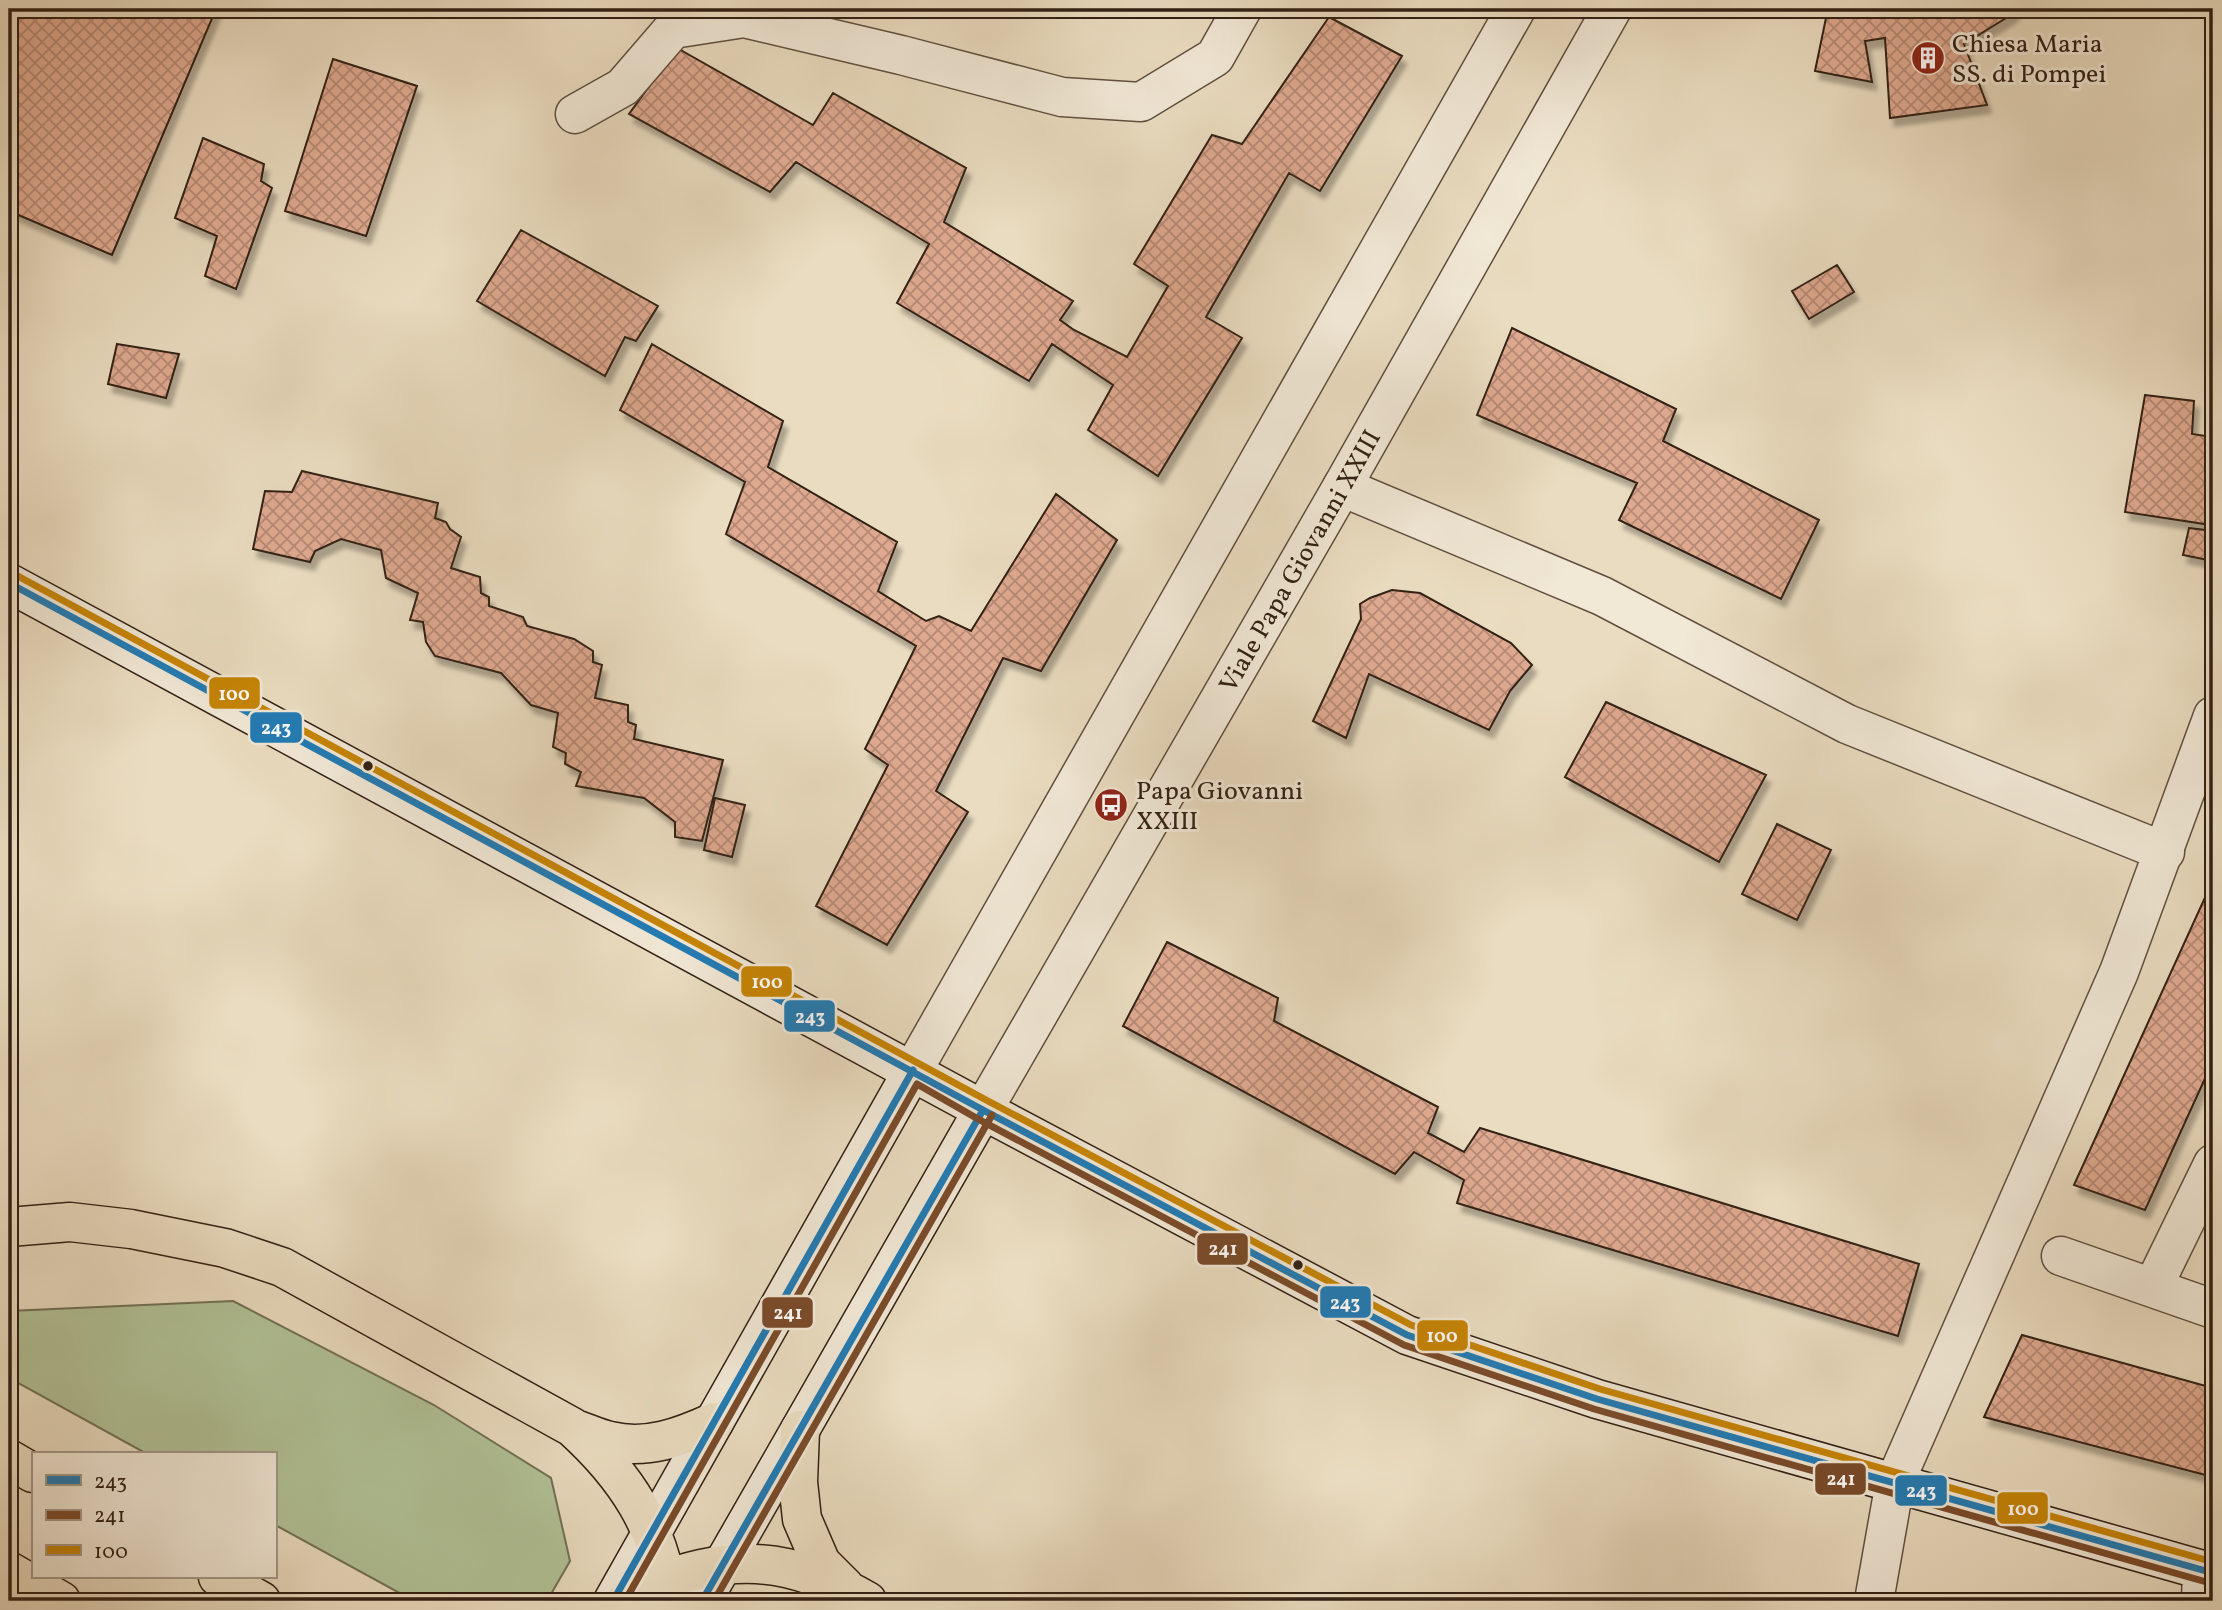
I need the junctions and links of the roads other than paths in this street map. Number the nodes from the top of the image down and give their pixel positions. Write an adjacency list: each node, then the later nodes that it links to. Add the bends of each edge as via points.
1 (1242, 9): 4 (street, via 1216,57 1141,102 1062,97 744,18 673,29 622,87)
2 (1516, 9): 9 (street)
3 (1612, 9): 5 (street, Viale Papa Giovanni XXIII)
4 (575, 114)
5 (1342, 487): 8 (street, via 1602,596 1847,724); 10 (street, Viale Papa Giovanni XXIII)
6 (9, 583): 9 (street)
7 (2213, 716): 8 (street)
8 (2165, 852): 21 (street, via 2119,972)
9 (913, 1070): 10 (street); 16 (street)
10 (983, 1110): 18 (street, Viale Papa Giovanni XXIII); 21 (street, via 1407,1335 1597,1399)
11 (2213, 1164): 14 (street)
12 (9, 1227): 17 (main road, via 69,1222 131,1229 225,1248 282,1267)
13 (2062, 1256): 14 (street)
14 (2153, 1287): 15 (street)
15 (2213, 1308)
16 (714, 1422): 17 (main road, via 678,1438 646,1444 612,1442); 22 (street)
17 (572, 1427): 22 (main road, via 625,1483)
18 (800, 1430): 23 (street, Viale Papa Giovanni XXIII); 28 (main road, via 797,1482 802,1519 821,1563)
19 (9, 1459): 20 (main road)
20 (32, 1472)
21 (1895, 1482): 26 (street); 34 (street)
22 (652, 1531): 27 (main road); 31 (street)
23 (723, 1564): 27 (main road); 28 (main road, via 785,1567); 33 (street, Viale Papa Giovanni XXIII)
24 (9, 1572): 29 (main road)
25 (220, 1578): 30 (main road)
26 (2205, 1582)
27 (668, 1590): 32 (main road)
28 (858, 1596)
29 (61, 1601)
30 (261, 1601)
31 (612, 1601)
32 (626, 1601)
33 (702, 1601)
34 (1874, 1601)

